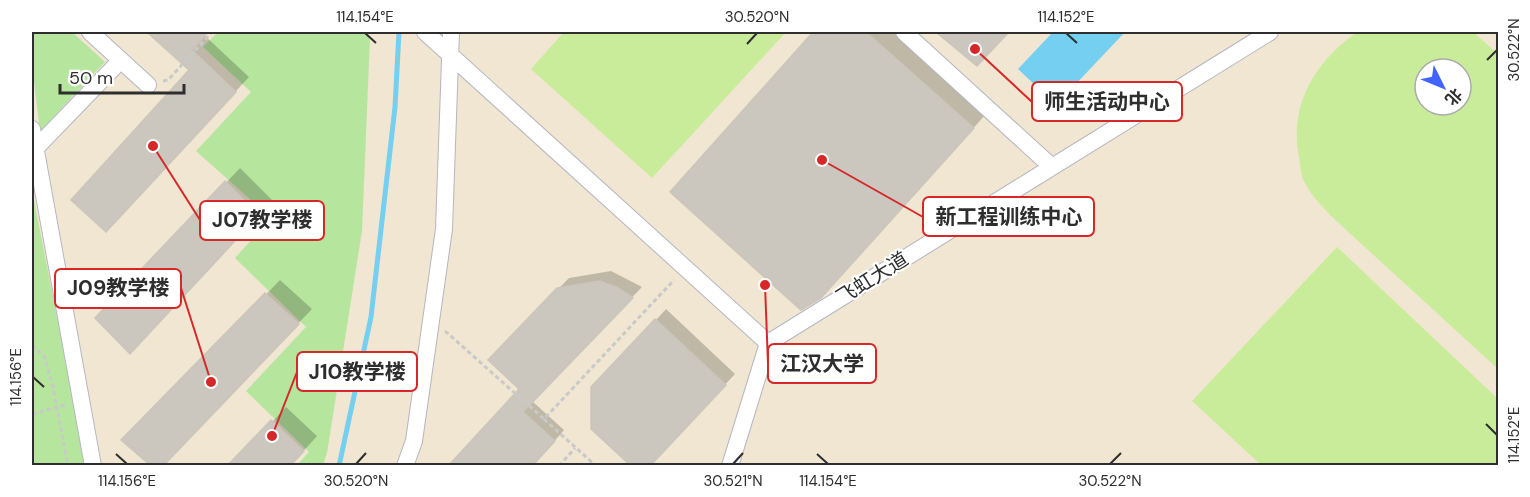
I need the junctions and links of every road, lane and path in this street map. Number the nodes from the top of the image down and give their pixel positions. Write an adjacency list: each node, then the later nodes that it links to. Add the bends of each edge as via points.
1 (90, 32): 8 (lane)
2 (212, 32): 9 (path, via 168,80)
3 (425, 32): 7 (lane)
4 (451, 32): 7 (lane)
5 (904, 32): 12 (lane)
6 (1270, 32): 12 (lane, 飞虹大道)
7 (451, 54): 13 (lane); 14 (lane, via 444,229)
8 (121, 60): 9 (lane); 11 (lane)
9 (148, 85)
10 (32, 129): 11 (lane)
11 (35, 149): 17 (lane)
12 (1052, 167): 15 (lane, 飞虹大道)
13 (685, 268): 15 (lane); 20 (path)
14 (431, 319): 20 (path); 25 (lane, via 414,441)
15 (768, 343): 28 (lane)
16 (32, 345): 18 (path, via 44,356)
17 (81, 401): 18 (path); 24 (lane)
18 (56, 408): 19 (path); 23 (path)
19 (32, 414): 21 (path)
20 (544, 419): 22 (path)
21 (32, 426)
22 (576, 448): 26 (path); 27 (path)
23 (68, 465)
24 (93, 465)
25 (405, 465)
26 (559, 465)
27 (596, 465)
28 (730, 465)

